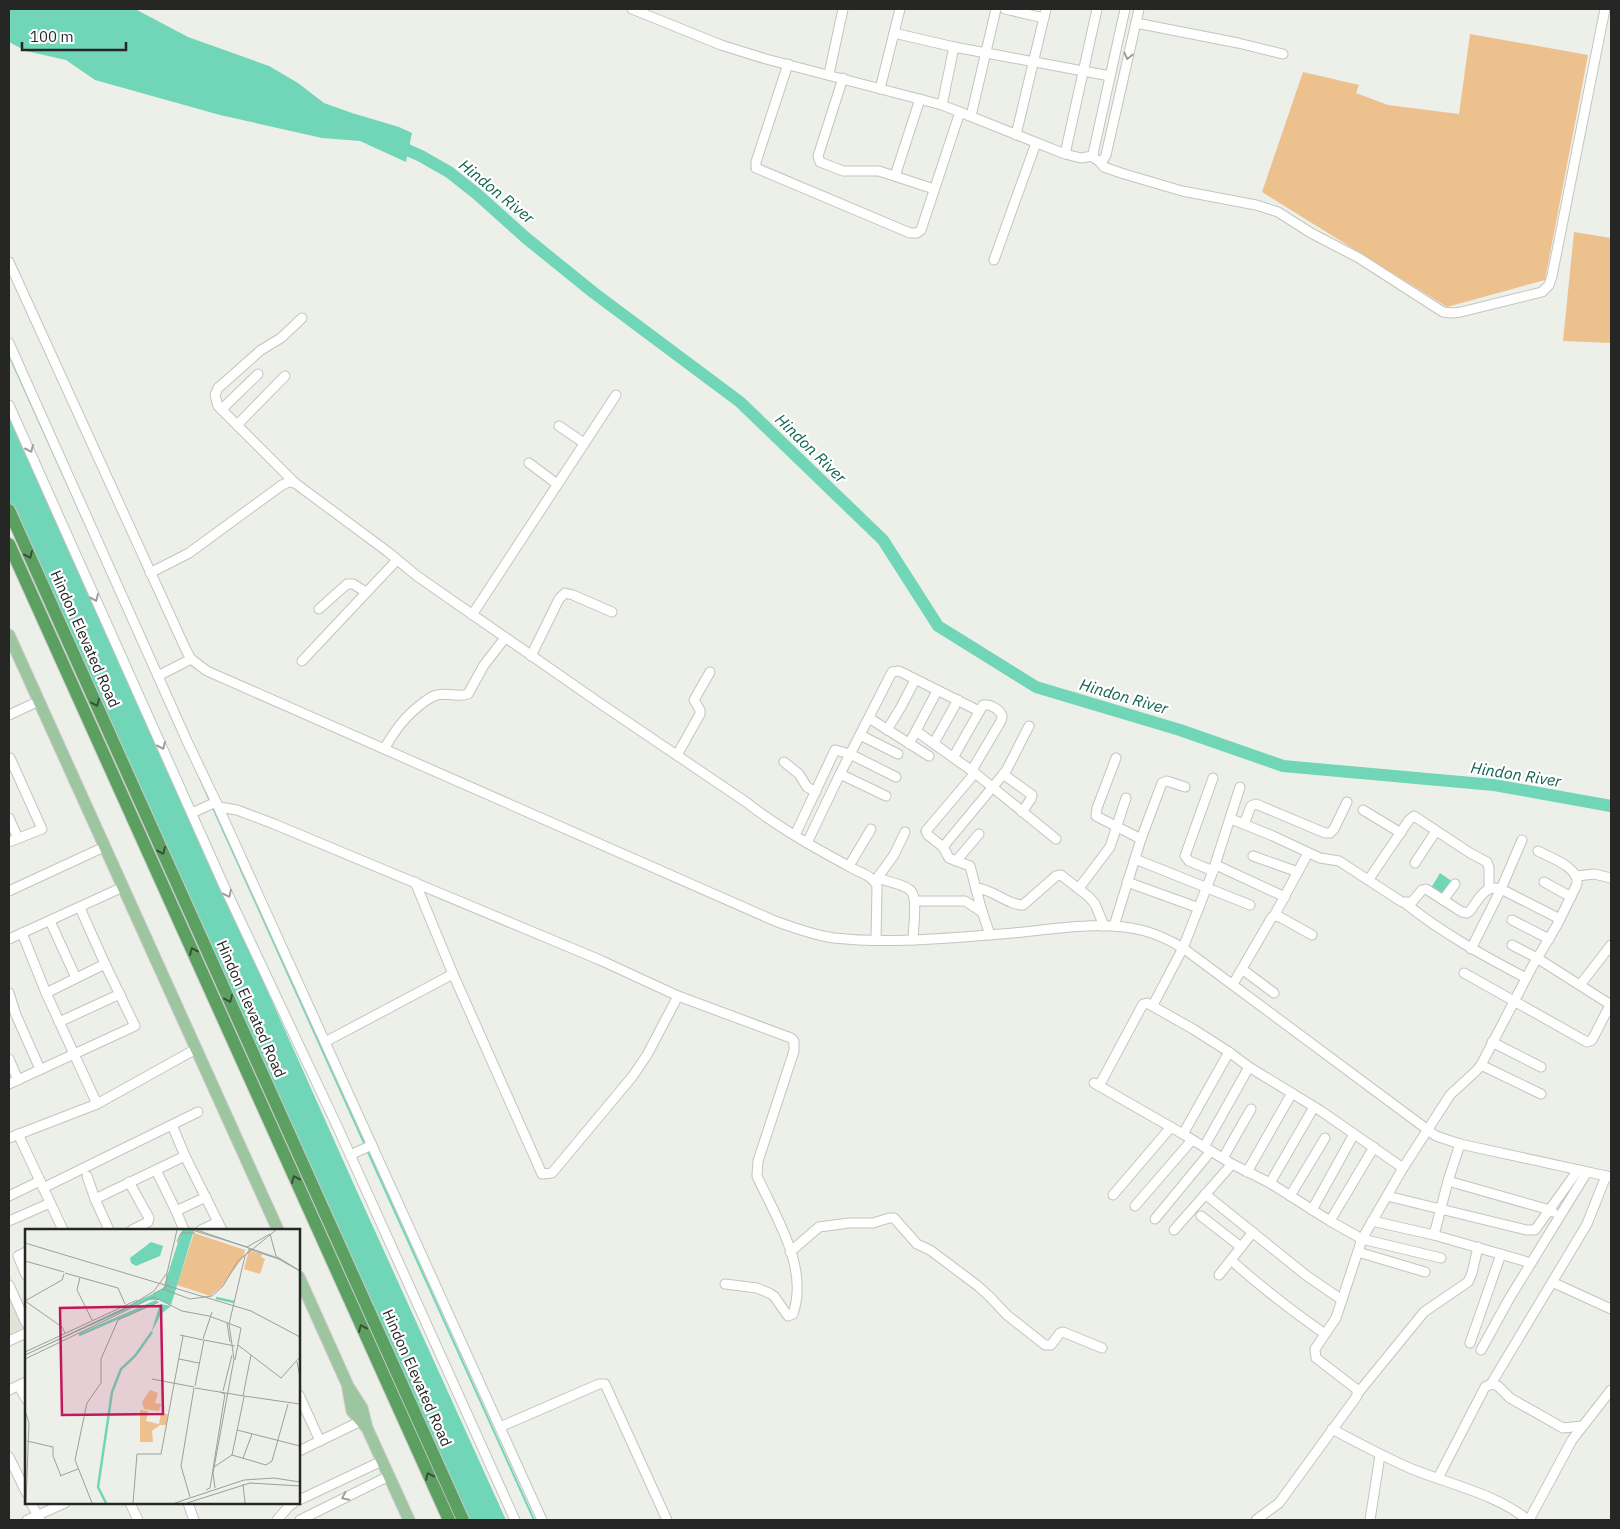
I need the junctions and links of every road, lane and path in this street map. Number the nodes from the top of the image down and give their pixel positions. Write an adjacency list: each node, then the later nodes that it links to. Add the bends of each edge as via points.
1 (632, 9): 17 (street, via 721,45)
2 (843, 9): 19 (street)
3 (900, 9): 12 (street)
4 (996, 9): 14 (street)
5 (1005, 9): 10 (street)
6 (1097, 9): 18 (street)
7 (1124, 9): 20 (street)
8 (1139, 9): 11 (street)
9 (1605, 9): 30 (street, via 1552,276 1542,292 1461,312 1443,312 1366,262 1278,212 1130,176 1107,169)
10 (1045, 13): 16 (street)
11 (1136, 23): 15 (street); 30 (street, one-way to 30, via 1106,155 1103,160)
12 (894, 33): 13 (street); 22 (street)
13 (954, 47): 14 (street); 24 (street)
14 (986, 53): 16 (street); 26 (street)
15 (1283, 54)
16 (1034, 62): 18 (street); 27 (street)
17 (788, 64): 19 (street); 32 (street, via 756,162 758,169 914,234 921,230)
18 (1083, 71): 20 (street); 29 (street)
19 (829, 74): 21 (street)
20 (1110, 76): 30 (street)
21 (843, 78): 22 (street); 31 (street, via 819,160 843,171 871,170)
22 (880, 88): 23 (street)
23 (920, 99): 24 (street); 31 (street)
24 (942, 105): 25 (street)
25 (960, 112): 26 (street); 32 (street)
26 (971, 116): 27 (street)
27 (1016, 135): 28 (street)
28 (1036, 143): 29 (street); 33 (street)
29 (1064, 154): 30 (street)
30 (1096, 159)
31 (895, 176): 32 (street)
32 (934, 189)
33 (994, 260)
34 (9, 262): 51 (street)
35 (302, 318): 41 (street, via 218,388 216,401)
36 (9, 343): 62 (street)
37 (258, 374): 41 (street)
38 (284, 376): 42 (street)
39 (616, 395): 44 (street)
40 (9, 405): 100 (street, one-way to 100)
41 (222, 409): 42 (street)
42 (237, 425): 46 (street)
43 (559, 426): 44 (street)
44 (584, 443): 47 (street)
45 (529, 463): 47 (street)
46 (295, 483): 50 (street); 51 (street, via 282,485 189,553)
47 (557, 484): 55 (street)
48 (9, 510): 320 (highway, Hindon Elevated Road, one-way to 320)
49 (9, 544): 319 (highway, Hindon Elevated Road, one-way to 49)
50 (397, 560): 52 (street); 55 (street)
51 (150, 572): 59 (street)
52 (366, 592): 53 (street, via 347,584); 60 (street)
53 (319, 609)
54 (612, 612): 58 (street, via 565,594 559,599)
55 (472, 615): 57 (street)
56 (9, 635): 66 (main road)
57 (505, 638): 58 (street); 76 (street, via 484,665 468,694 438,694 428,699 400,723)
58 (532, 656): 77 (street)
59 (190, 659): 62 (street); 76 (street, via 207,671)
60 (302, 661)
61 (710, 672): 77 (street, via 694,700 700,714)
62 (158, 676): 97 (street)
63 (915, 680): 64 (street); 69 (street, via 899,671 892,672); 71 (street)
64 (937, 691): 65 (street); 72 (street)
65 (958, 700): 67 (street); 74 (street)
66 (39, 701): 68 (street); 117 (main road)
67 (979, 711): 81 (street); 85 (street, via 983,705 988,705 1000,711 1002,716)
68 (9, 715)
69 (869, 718): 71 (street); 73 (street)
70 (1029, 726): 87 (street)
71 (887, 730): 75 (street)
72 (916, 731): 74 (street); 75 (street)
73 (860, 735): 78 (street); 79 (street)
74 (934, 743): 81 (street)
75 (909, 744): 80 (street)
76 (384, 749): 163 (street, via 775,921 833,938)
77 (677, 754): 110 (street)
78 (850, 754): 86 (street); 88 (street); 93 (street, via 838,749 834,751)
79 (898, 754)
80 (928, 756)
81 (954, 756): 85 (street)
82 (12, 757): 111 (street, via 42,829)
83 (1116, 758): 104 (street, via 1096,814)
84 (784, 762): 93 (street, via 799,774 807,787)
85 (974, 772): 92 (street); 118 (street, via 926,830)
86 (840, 774): 94 (street); 116 (street)
87 (1003, 774): 92 (street); 99 (street, via 1032,795)
88 (896, 777)
89 (1213, 778): 126 (street, via 1185,856 1189,861)
90 (1185, 787): 113 (street, via 1163,782)
91 (1240, 787): 102 (street)
92 (993, 788): 99 (street); 118 (street)
93 (816, 792): 110 (street)
94 (886, 796)
95 (1126, 798): 104 (street)
96 (1347, 802): 103 (street, via 1330,833 1256,804 1251,806)
97 (216, 804): 100 (street); 132 (street, via 244,812); 188 (street)
98 (1363, 810): 108 (street)
99 (1022, 812): 112 (street)
100 (192, 813): 218 (street, one-way to 218)
101 (9, 818): 111 (street)
102 (1231, 819): 103 (street); 126 (street)
103 (1244, 824): 120 (street)
104 (1117, 828): 113 (street); 139 (street, via 1110,847)
105 (871, 829): 125 (street)
106 (1436, 831): 108 (street, via 1414,816); 124 (street); 140 (street, via 1487,862)
107 (905, 832): 130 (street, via 894,855)
108 (1401, 833): 131 (street)
109 (979, 834): 123 (street)
110 (795, 835): 116 (street)
111 (18, 838): 115 (street)
112 (1056, 839)
113 (1141, 839): 122 (street)
114 (1522, 840): 141 (street)
115 (9, 842)
116 (807, 843): 125 (street)
117 (104, 846): 136 (main road); 142 (street)
118 (943, 847): 123 (street, via 949,858)
119 (1538, 851): 128 (street, via 1572,869)
120 (1308, 853): 127 (street); 131 (street, via 1339,861)
121 (1253, 856): 127 (street)
122 (1135, 859): 133 (street); 137 (street)
123 (956, 861): 138 (street, via 970,866)
124 (1415, 863)
125 (849, 866): 130 (street)
126 (1214, 868): 137 (street); 143 (street)
127 (1298, 872): 143 (street)
128 (1577, 876): 129 (street, via 1594,874); 144 (street)
129 (1611, 878)
130 (876, 879): 146 (street, via 911,891); 163 (street)
131 (1369, 879): 147 (street)
132 (415, 882): 172 (street); 182 (street)
133 (1127, 882): 150 (street); 157 (street)
134 (1544, 882): 144 (street)
135 (1455, 884): 145 (street)
136 (123, 887): 149 (street); 190 (main road)
137 (1207, 887): 148 (street); 150 (street)
138 (977, 888): 139 (street, via 990,890 1021,905 1059,875); 151 (street)
139 (1079, 888): 156 (street, via 1092,900)
140 (1489, 889): 141 (street); 145 (street, via 1467,913)
141 (1501, 890): 153 (street); 168 (street)
142 (9, 891)
143 (1285, 897): 152 (street)
144 (1571, 897): 153 (street)
145 (1443, 900): 147 (street, via 1424,889 1412,902)
146 (915, 901): 151 (street, via 965,901); 164 (street)
147 (1405, 902): 168 (street)
148 (1250, 905)
149 (80, 908): 155 (street); 170 (street)
150 (1199, 908): 167 (street)
151 (982, 912): 160 (street)
152 (1274, 916): 159 (street); 171 (street)
153 (1560, 919): 162 (street)
154 (1512, 920): 162 (street)
155 (50, 921): 158 (street); 174 (street)
156 (1104, 926): 157 (street); 160 (street)
157 (1114, 926): 167 (street, via 1144,931)
158 (22, 933): 161 (street); 179 (street)
159 (1312, 934)
160 (990, 935): 164 (street)
161 (9, 939)
162 (1549, 939): 169 (street)
163 (876, 940): 164 (street)
164 (913, 940)
165 (1512, 945): 169 (street)
166 (1611, 945): 177 (street)
167 (1184, 948): 176 (street); 184 (street)
168 (1471, 949): 175 (street)
169 (1537, 958): 175 (street); 177 (street)
170 (105, 964): 174 (street); 181 (street)
171 (1242, 969): 176 (street); 180 (street)
172 (453, 974): 182 (street, via 540,1172 545,1174 552,1173 648,1056); 188 (street)
173 (1464, 974): 183 (street)
174 (76, 978): 179 (street)
175 (1526, 978): 183 (street)
176 (1233, 984): 207 (street)
177 (1580, 986): 185 (street)
178 (9, 993): 186 (street)
179 (46, 993): 187 (street)
180 (1274, 993)
181 (120, 994): 187 (street); 192 (street, via 135,1026)
182 (678, 996): 266 (street, via 794,1041 794,1051 756,1171)
183 (1514, 1001): 185 (street, via 1587,1042 1592,1040); 189 (street)
184 (1153, 1005): 191 (street); 206 (street, via 1143,1004 1096,1084)
185 (1611, 1005)
186 (12, 1017): 197 (street)
187 (60, 1022): 192 (street)
188 (325, 1042): 215 (street)
189 (1492, 1042): 194 (street); 196 (street)
190 (196, 1049): 201 (street); 258 (main road)
191 (1229, 1052): 195 (street); 209 (street)
192 (74, 1054): 197 (street); 201 (street)
193 (9, 1059): 198 (street)
194 (1480, 1065): 200 (street); 207 (street, via 1454,1090)
195 (1249, 1068): 199 (street); 217 (street)
196 (1541, 1068)
197 (40, 1070): 198 (street)
198 (13, 1082)
199 (1292, 1092): 202 (street); 225 (street)
200 (1541, 1094)
201 (97, 1104): 208 (street)
202 (1314, 1107): 210 (street); 231 (street)
203 (1251, 1109): 220 (street)
204 (198, 1112): 205 (street)
205 (172, 1125): 219 (street); 232 (street)
206 (1171, 1127): 209 (street); 235 (street)
207 (1427, 1131): 214 (street); 222 (street)
208 (18, 1134): 211 (street); 232 (street)
209 (1183, 1134): 213 (street)
210 (1354, 1134): 216 (street); 243 (street)
211 (9, 1138)
212 (1325, 1138): 236 (street)
213 (1192, 1140): 217 (street); 241 (street)
214 (1460, 1144): 224 (street); 229 (street)
215 (370, 1146): 218 (street); 296 (street)
216 (1374, 1147): 222 (street); 250 (street)
217 (1208, 1149): 220 (street); 248 (street)
218 (354, 1154): 321 (street)
219 (185, 1156): 223 (street); 238 (street)
220 (1223, 1158): 221 (street)
221 (1232, 1164): 225 (street); 233 (street)
222 (1403, 1168): 237 (street)
223 (156, 1170): 230 (street); 245 (street)
224 (1578, 1170): 226 (street); 244 (street)
225 (1247, 1172): 231 (street)
226 (1587, 1172): 228 (street); 247 (street)
227 (87, 1176): 239 (street)
228 (1609, 1176): 276 (street, via 1587,1224)
229 (1448, 1181): 242 (street); 244 (street)
230 (129, 1182): 239 (street); 255 (street, via 149,1220)
231 (1270, 1183): 236 (street)
232 (42, 1185): 234 (street); 240 (street)
233 (1205, 1194): 259 (street); 260 (street)
234 (9, 1196)
235 (1113, 1196)
236 (1290, 1196): 243 (street)
237 (1387, 1196): 242 (street); 251 (street)
238 (206, 1197): 245 (street); 252 (street)
239 (94, 1200): 254 (street)
240 (50, 1203): 249 (street); 253 (street)
241 (1135, 1206)
242 (1441, 1209): 244 (street, via 1530,1230 1540,1226); 261 (street)
243 (1312, 1210): 250 (street)
244 (1550, 1210): 247 (street)
245 (176, 1211): 256 (street)
246 (1201, 1216): 264 (street)
247 (1560, 1217): 271 (street)
248 (1154, 1219)
249 (9, 1221)
250 (1330, 1221): 262 (street)
251 (1372, 1221): 261 (street); 262 (street)
252 (220, 1226): 257 (street)
253 (63, 1229)
254 (108, 1229)
255 (134, 1229)
256 (184, 1229)
257 (206, 1229)
258 (278, 1229)
259 (1174, 1230)
260 (1253, 1232): 264 (street); 279 (street)
261 (1434, 1235): 263 (street)
262 (1362, 1239): 267 (street); 269 (street)
263 (1478, 1247): 268 (street); 292 (street, via 1468,1282 1424,1312)
264 (1241, 1248): 270 (street)
265 (25, 1252): 273 (street, via 18,1256)
266 (790, 1252): 277 (street, via 796,1272 797,1293 791,1316 774,1296 765,1291); 286 (street, via 819,1227 894,1218 917,1244 978,1286 1007,1315 1045,1345 1050,1346 1060,1332 1064,1332)
267 (1358, 1252): 272 (street); 279 (street)
268 (1501, 1254): 271 (street); 285 (street)
269 (1441, 1258)
270 (1231, 1260): 274 (street); 283 (street)
271 (1531, 1263): 287 (street)
272 (1425, 1272)
273 (25, 1273)
274 (1218, 1275)
275 (300, 1279): 294 (main road, via 348,1386 362,1408)
276 (1552, 1282): 280 (street); 289 (street)
277 (724, 1284)
278 (9, 1285): 281 (street)
279 (1342, 1300): 283 (street, via 1336,1318)
280 (1611, 1309)
281 (25, 1321)
282 (25, 1333): 284 (street)
283 (1325, 1334): 292 (street, via 1315,1349 1316,1358 1356,1388)
284 (9, 1341)
285 (1470, 1343)
286 (1102, 1348)
287 (1481, 1350)
288 (23, 1384): 290 (street)
289 (1491, 1384): 295 (street, via 1563,1428); 304 (street)
290 (9, 1390)
291 (1611, 1390): 295 (street)
292 (1358, 1393): 297 (street)
293 (302, 1413): 298 (street)
294 (364, 1425): 298 (street); 302 (main road)
295 (1582, 1426): 326 (street)
296 (500, 1427): 322 (street); 323 (street, via 605,1384)
297 (1332, 1429): 300 (street); 324 (street, via 1279,1503)
298 (320, 1441): 299 (street)
299 (300, 1451)
300 (1380, 1455): 304 (street); 325 (street)
301 (9, 1457): 305 (street)
302 (382, 1461): 303 (main road); 306 (street)
303 (389, 1476): 317 (street, one-way to 317); 318 (main road)
304 (1438, 1478): 326 (street, via 1489,1496)
305 (25, 1490)
306 (300, 1500)
307 (32, 1504): 312 (street)
308 (63, 1504): 312 (street)
309 (130, 1504): 314 (street)
310 (190, 1504): 315 (street)
311 (292, 1504): 316 (street)
312 (39, 1518): 313 (street)
313 (27, 1520)
314 (136, 1520)
315 (194, 1520)
316 (277, 1520)
317 (300, 1520)
318 (409, 1520)
319 (449, 1520)
320 (463, 1520)
321 (516, 1520)
322 (542, 1520)
323 (667, 1520)
324 (1256, 1520)
325 (1370, 1520)
326 (1529, 1520)

